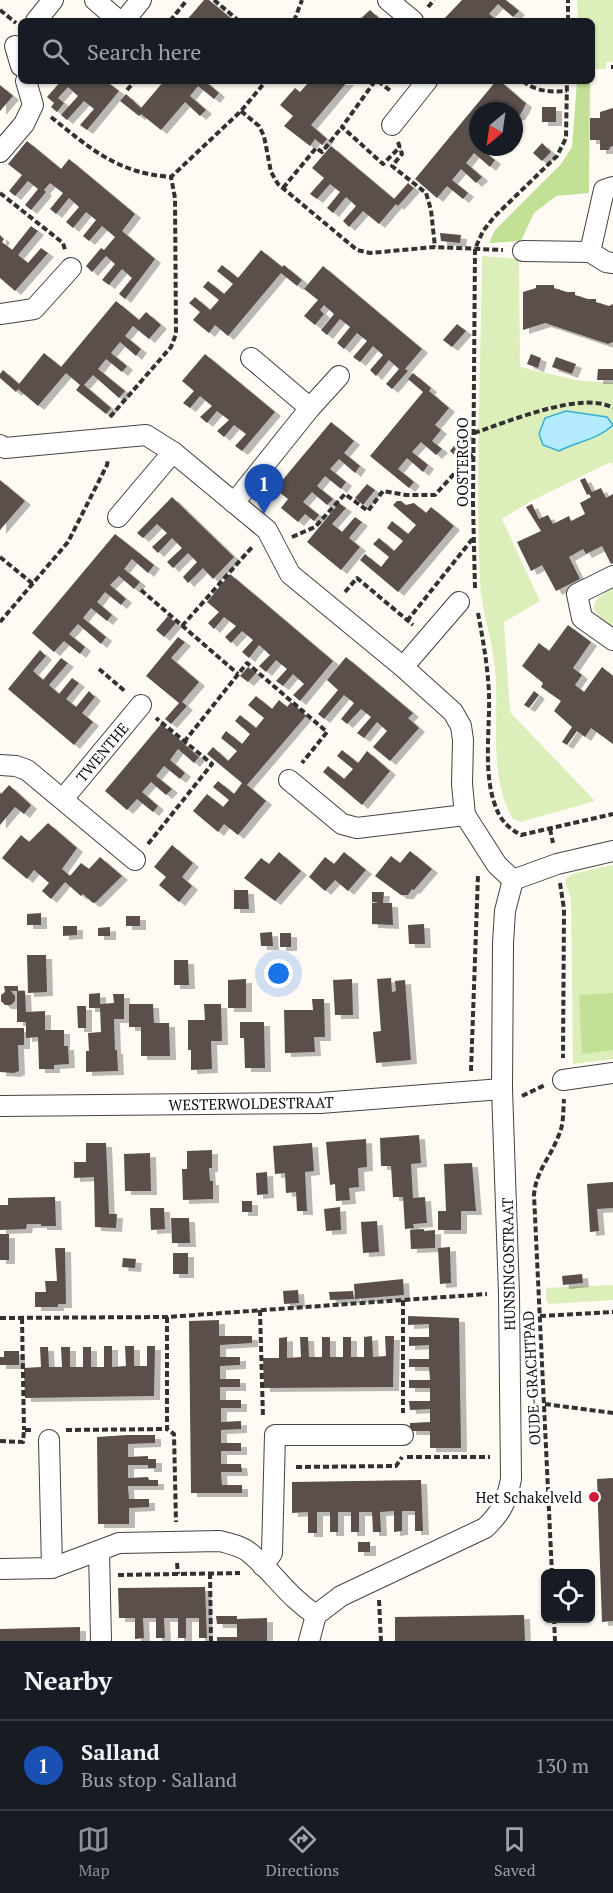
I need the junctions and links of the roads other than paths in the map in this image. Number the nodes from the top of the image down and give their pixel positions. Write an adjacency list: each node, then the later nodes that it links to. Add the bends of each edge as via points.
1 (53, 0): 5 (street)
2 (95, 0): 6 (street)
3 (141, 0): 7 (street)
4 (388, 0): 8 (street)
5 (38, 18)
6 (118, 18)
7 (125, 18)
8 (409, 18)
9 (12, 42): 10 (street)
10 (18, 58)
11 (27, 84): 14 (street, via 33,105 24,124)
12 (425, 84): 13 (street)
13 (392, 125)
14 (0, 152)
15 (613, 187): 17 (street, via 604,190)
16 (523, 251): 17 (street)
17 (590, 252): 18 (street)
18 (613, 263)
19 (71, 268): 20 (street, via 34,309)
20 (0, 314)
21 (251, 358): 23 (street)
22 (339, 376): 23 (street)
23 (310, 408): 26 (street)
24 (0, 445): 25 (street, via 146,435)
25 (173, 452): 26 (street); 27 (street)
26 (234, 503): 31 (street, via 271,538 290,574)
27 (118, 517)
28 (613, 576): 30 (street, via 577,594 582,618)
29 (468, 604): 31 (street, via 427,638)
30 (613, 640)
31 (403, 667): 36 (street, via 453,712 461,726)
32 (141, 705): 35 (street, TWENTHE)
33 (0, 765): 35 (street, via 27,770)
34 (289, 780): 36 (street, via 342,824 357,828)
35 (63, 799): 38 (street)
36 (465, 815): 39 (street, via 497,865)
37 (613, 851): 39 (street, via 557,864)
38 (135, 860)
39 (513, 880): 42 (street, HUNSINGOSTRAAT, via 505,911 503,944)
40 (613, 1073): 41 (street)
41 (563, 1080)
42 (502, 1089): 43 (street, WESTERWOLDESTRAAT, via 320,1103); 50 (street, HUNSINGOSTRAAT, via 512,1479 508,1499 485,1528 341,1596)
43 (0, 1106)
44 (48, 1433): 48 (street)
45 (403, 1435): 47 (street, via 275,1435 272,1553)
46 (99, 1551): 47 (street, via 119,1543 220,1541 249,1552); 48 (street); 51 (street)
47 (263, 1566): 50 (street, via 298,1604)
48 (52, 1568): 49 (street)
49 (0, 1569)
50 (316, 1615): 52 (street)
51 (101, 1641)
52 (309, 1641)

